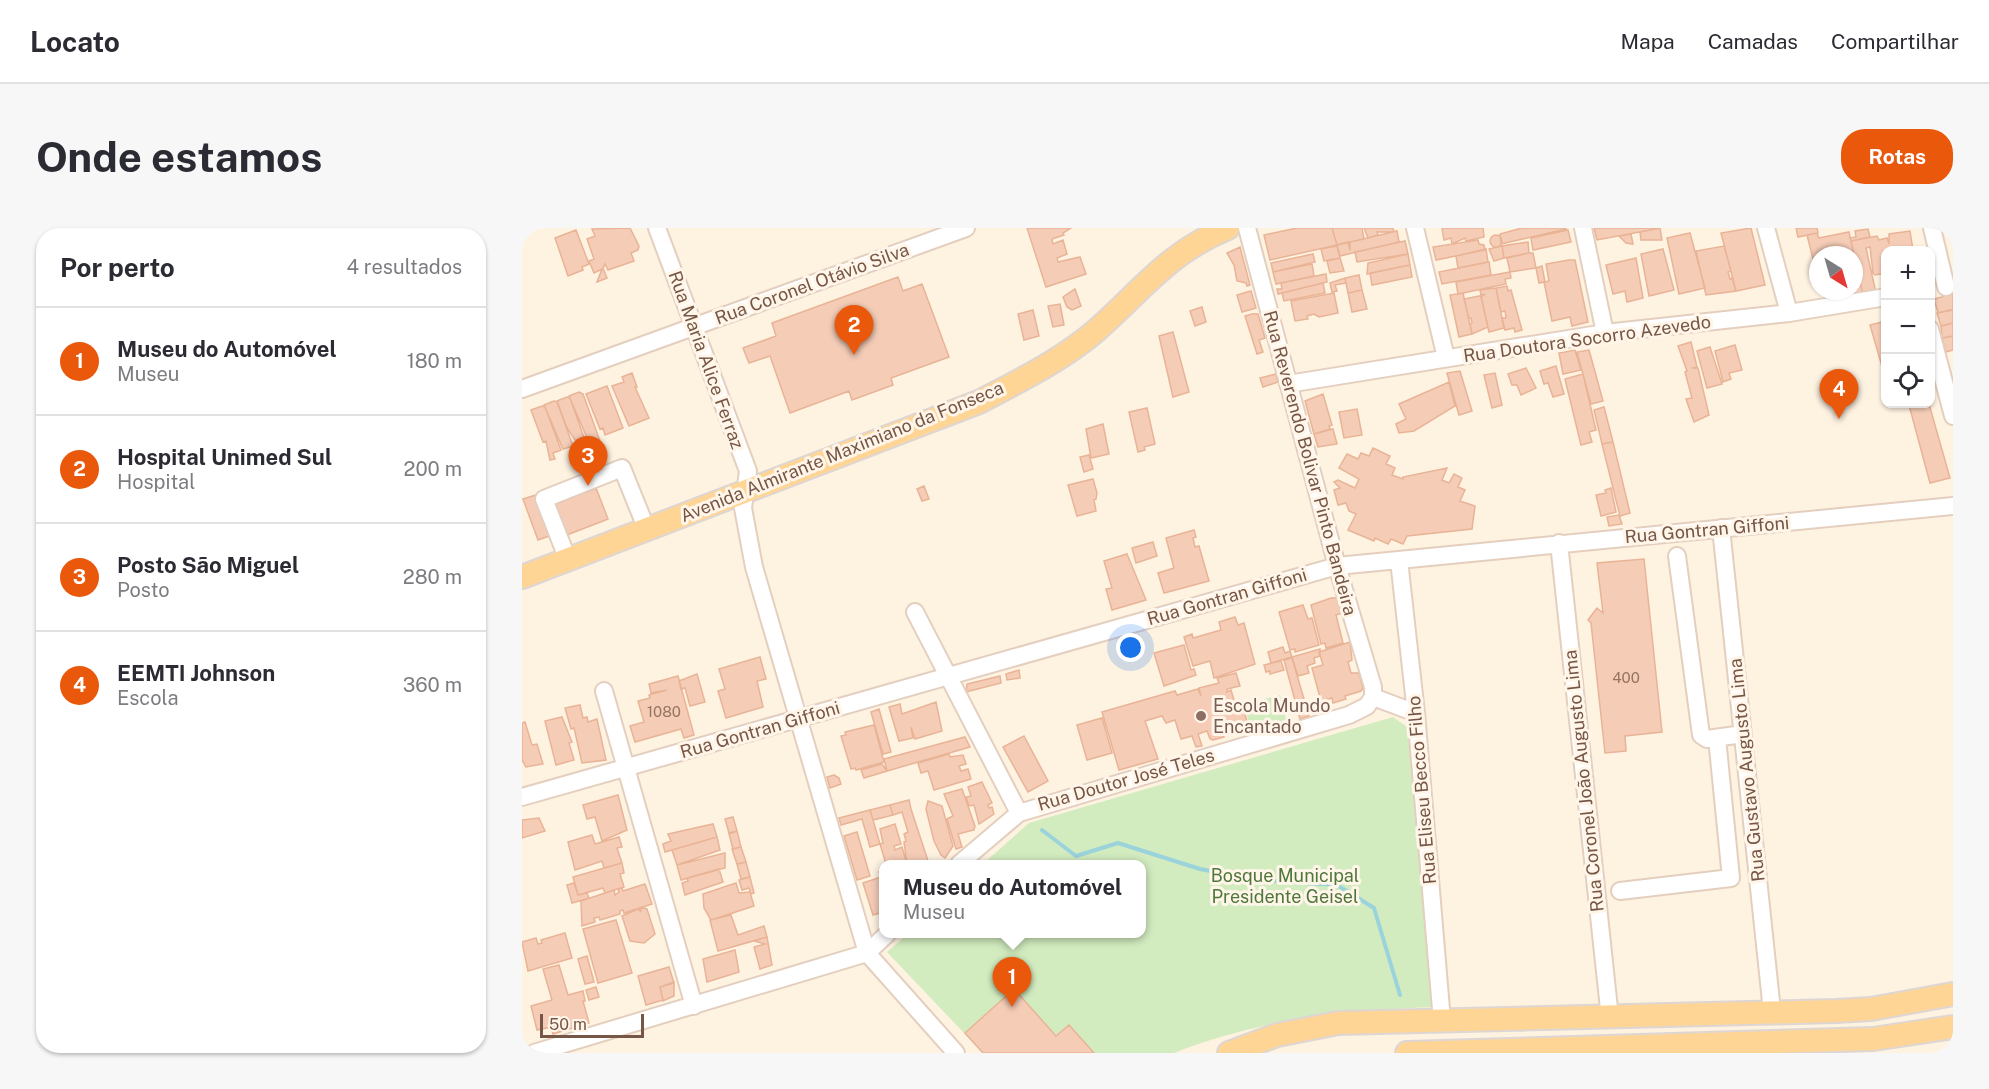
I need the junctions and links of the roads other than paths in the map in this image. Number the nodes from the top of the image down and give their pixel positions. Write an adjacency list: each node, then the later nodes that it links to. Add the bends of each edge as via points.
1 (657, 228): 12 (street, Rua Maria Alice Ferraz)
2 (966, 228): 12 (street, Rua Coronel Otávio Silva)
3 (1228, 228): 19 (main road, Avenida Almirante Maximiano da Fonseca, via 1153,274 1096,330 1032,374 979,402)
4 (1247, 228): 16 (street, Rua Reverendo Bolivar Pinto Bandeira)
5 (1415, 228): 15 (street)
6 (1583, 228): 13 (street)
7 (1766, 228): 11 (street)
8 (1932, 228): 9 (street)
9 (1943, 288)
10 (1881, 298): 11 (street, Rua Doutora Socorro Azevedo)
11 (1789, 313): 13 (street, Rua Doutora Socorro Azevedo)
12 (694, 327): 17 (street, Rua Coronel Otávio Silva); 19 (street, Rua Maria Alice Ferraz, via 748,471)
13 (1605, 333): 15 (street, Rua Doutora Socorro Azevedo)
14 (1935, 348): 18 (street)
15 (1446, 358): 16 (street, Rua Doutora Socorro Azevedo)
16 (1288, 384): 27 (street, Rua Reverendo Bolivar Pinto Bandeira)
17 (522, 389)
18 (1953, 416)
19 (743, 493): 22 (main road, Avenida Almirante Maximiano da Fonseca); 34 (street, Rua Maria Alice Ferraz, via 747,538)
20 (1953, 506): 21 (street, Rua Gontran Giffoni)
21 (1721, 528): 23 (street, Rua Gontran Giffoni); 35 (street, Rua Gustavo Augusto Lima)
22 (647, 530): 25 (main road, Avenida Almirante Maximiano da Fonseca); 25 (street, via 622,468 544,500)
23 (1559, 543): 26 (street, Rua Gontran Giffoni); 47 (street, Rua Coronel João Augusto Lima)
24 (1677, 556): 36 (street, via 1700,730 1704,737)
25 (568, 560): 28 (main road, Avenida Almirante Maximiano da Fonseca)
26 (1399, 560): 27 (street, Rua Gontran Giffoni); 33 (street, Rua Eliseu Becco Filho)
27 (1337, 566): 30 (street, Rua Gontran Giffoni); 32 (street, Rua Reverendo Bolivar Pinto Bandeira)
28 (522, 577)
29 (915, 612): 30 (street)
30 (947, 675): 34 (street, Rua Gontran Giffoni); 39 (street)
31 (604, 691): 37 (street)
32 (1373, 697): 33 (street); 39 (street, Rua Doutor José Teles, via 1359,712)
33 (1416, 713): 49 (street, Rua Eliseu Becco Filho)
34 (797, 719): 37 (street, Rua Gontran Giffoni); 43 (street, Rua Maria Alice Ferraz)
35 (1743, 734): 36 (street); 46 (street, Rua Gustavo Augusto Lima)
36 (1717, 738): 41 (street, via 1731,878)
37 (625, 768): 38 (street, Rua Gontran Giffoni); 45 (street)
38 (522, 797)
39 (1019, 813): 40 (street, Rua Doutor José Teles)
40 (964, 860)
41 (1620, 891)
42 (882, 938): 43 (street)
43 (867, 953): 45 (street); 56 (street)
44 (1953, 994): 46 (main road, via 1871,1009)
45 (694, 1006): 55 (street)
46 (1773, 1011): 47 (main road)
47 (1610, 1018): 48 (main road)
48 (1524, 1020): 49 (main road); 52 (main road)
49 (1449, 1021): 53 (main road); 57 (main road, via 1338,1023 1307,1028)
50 (1953, 1027): 51 (main road)
51 (1774, 1048): 54 (main road)
52 (1526, 1050): 53 (main road); 54 (main road)
53 (1455, 1051): 58 (main road)
54 (1611, 1051)
55 (534, 1053)
56 (957, 1053)
57 (1229, 1053)
58 (1407, 1053)

